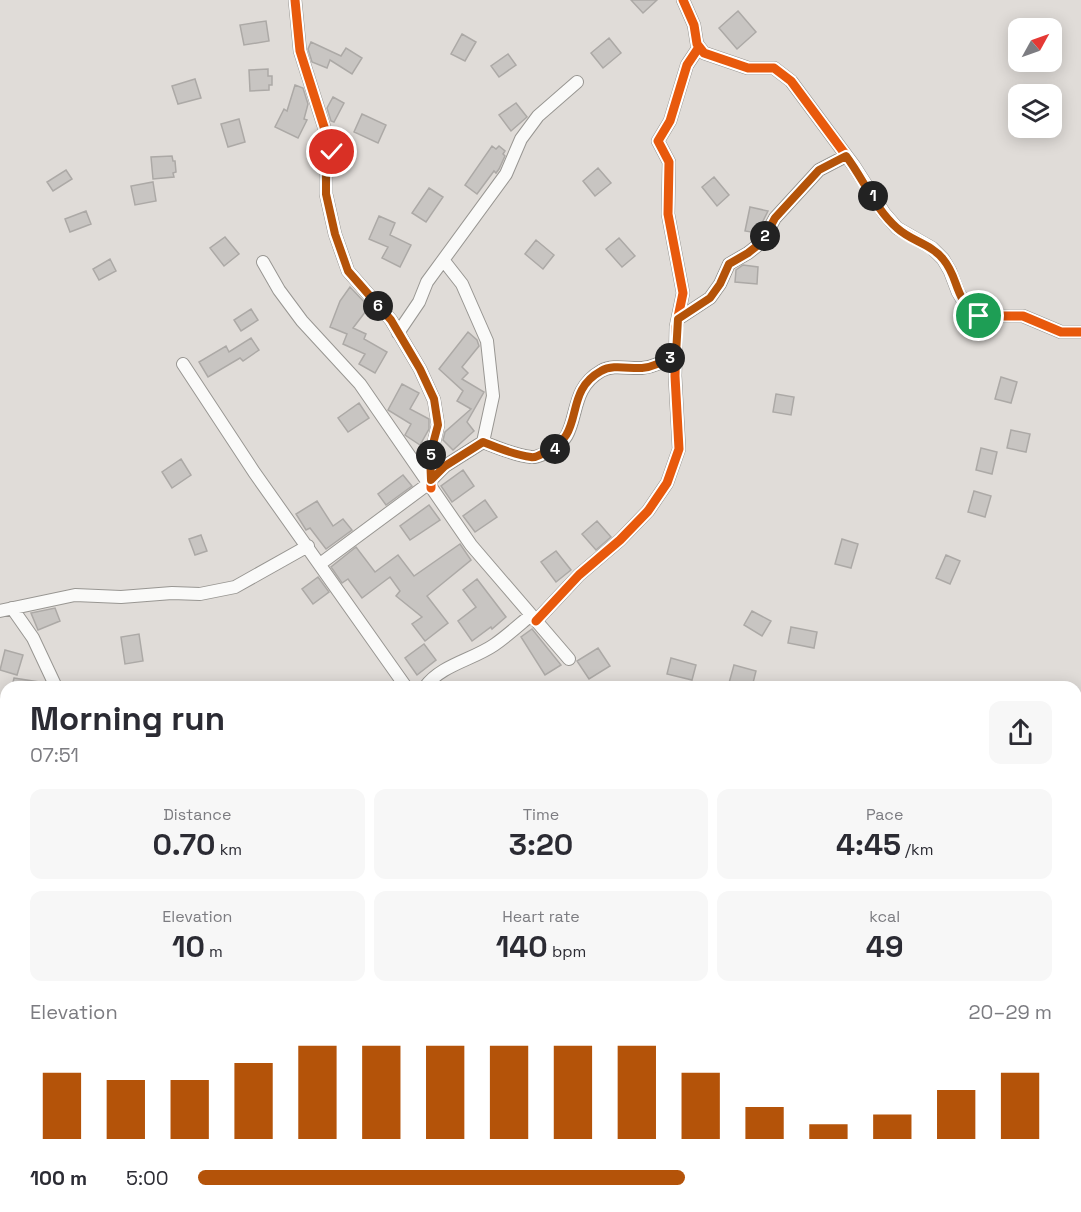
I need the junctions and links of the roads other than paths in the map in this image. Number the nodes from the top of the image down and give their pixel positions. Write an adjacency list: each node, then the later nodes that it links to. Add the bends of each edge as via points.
1 (295, 0): 10 (street, via 300,51 332,152 326,171 326,194 335,234 348,271)
2 (683, 0): 3 (street)
3 (699, 47): 5 (street, via 704,53 748,68 774,68 791,81); 8 (street, via 687,65 670,121 658,141 669,162 668,214 683,292)
4 (577, 82): 6 (street, via 538,116 521,139 506,174)
5 (846, 156): 8 (street, via 819,170 775,218 762,242 729,264 710,298); 9 (street, via 897,228 943,259 968,309 979,316 1023,316 1061,332)
6 (444, 261): 10 (street); 13 (street, via 462,284 487,341 493,396)
7 (263, 262): 14 (street, via 302,321 360,384)
8 (678, 319): 11 (street)
9 (1081, 332)
10 (398, 333): 14 (street, via 434,399 438,425 430,455)
11 (676, 354): 13 (street, via 644,368 603,370 586,383 576,401 566,438 555,449 534,458); 18 (street, via 679,449 667,483 648,511 620,540)
12 (183, 364): 15 (street)
13 (483, 442): 14 (street, via 445,466)
14 (430, 484): 16 (street); 18 (street, via 471,545)
15 (308, 546): 16 (street); 17 (street, via 235,587 200,594 75,595)
16 (320, 564): 21 (street)
17 (6, 609): 20 (street, via 33,638)
18 (534, 618): 19 (street); 22 (street)
19 (569, 659)
20 (53, 681)
21 (402, 681)
22 (430, 681)

